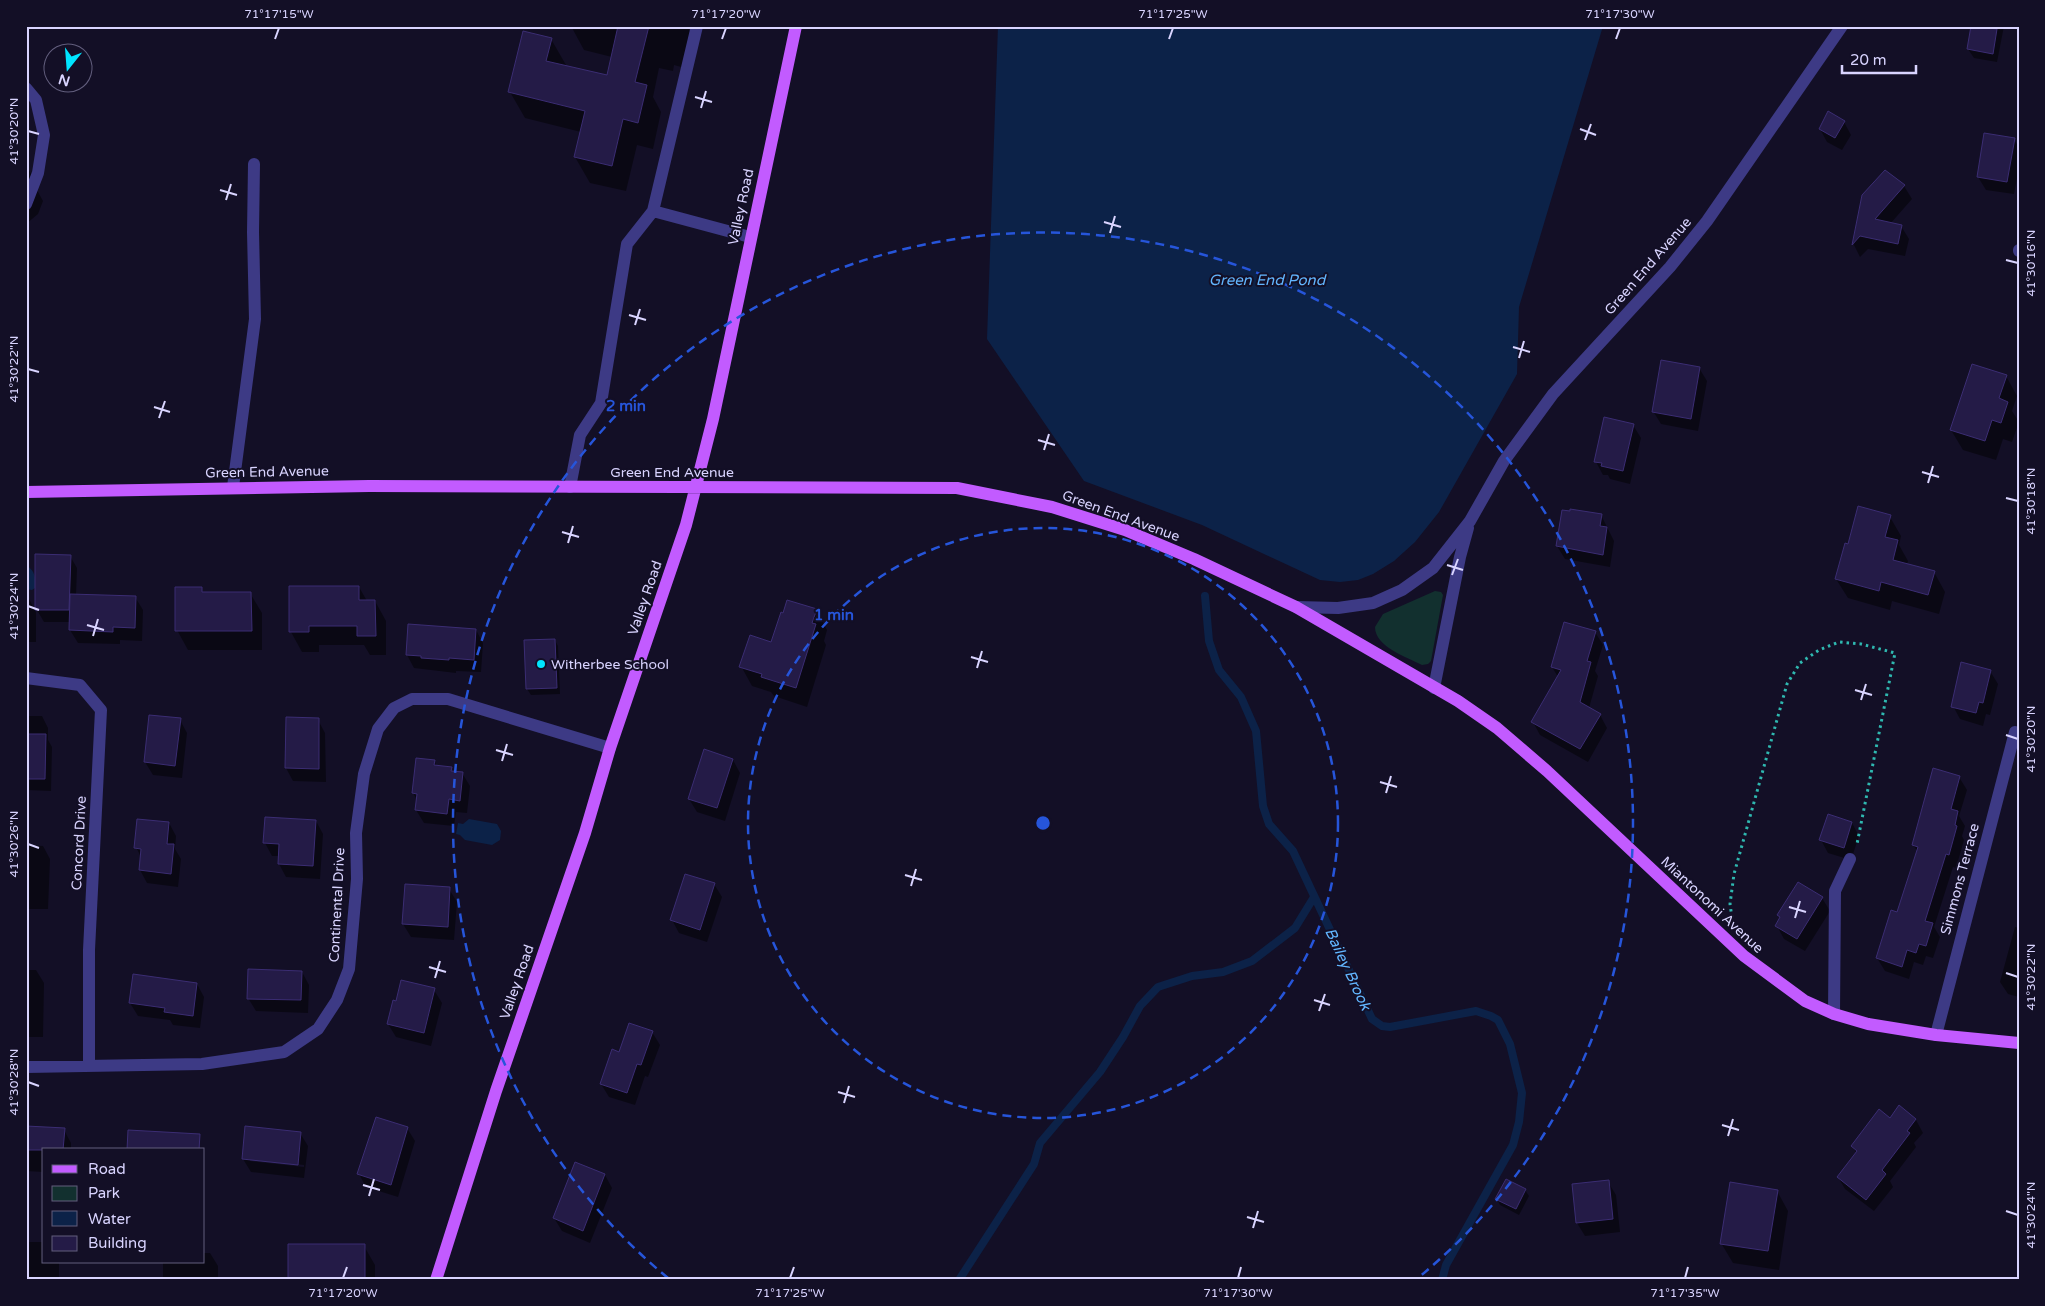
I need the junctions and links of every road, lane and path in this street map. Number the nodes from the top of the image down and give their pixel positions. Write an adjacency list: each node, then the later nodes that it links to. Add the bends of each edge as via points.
1 (697, 26): 7 (street)
2 (796, 26): 8 (main road, Valley Road)
3 (1842, 26): 13 (street, Green End Avenue, via 1707,221 1670,267 1553,394 1504,461)
4 (26, 88): 6 (street, via 36,100 44,135 38,173)
5 (254, 164): 10 (street, via 255,319)
6 (26, 204)
7 (653, 211): 8 (street); 9 (street, via 627,244 601,403 580,435)
8 (750, 237): 11 (main road, Valley Road, via 713,419)
9 (570, 486): 10 (main road, Green End Avenue); 11 (main road, Green End Avenue)
10 (233, 487): 12 (main road, Green End Avenue)
11 (695, 487): 14 (main road, Green End Avenue, via 957,488 1052,507 1125,530); 18 (main road, Valley Road, via 686,524)
12 (26, 492)
13 (1470, 521): 14 (street, Green End Avenue, via 1433,568 1402,590 1373,603 1338,608); 16 (street, Green End Avenue)
14 (1296, 607): 16 (main road, Green End Avenue)
15 (26, 678): 24 (street, Concord Drive, via 80,685 101,710 89,950)
16 (1434, 688): 21 (main road, Miantonomi Avenue, via 1497,728 1547,771 1744,956 1805,1000)
17 (2015, 732): 22 (street, Simmons Terrace)
18 (610, 748): 24 (street, Continental Drive, via 448,699 412,699 394,708 378,730 364,774 356,832 357,879 349,969 337,1000 318,1029 284,1052 202,1064); 26 (main road, Valley Road, via 585,833 496,1091)
19 (1850, 859): 20 (path, via 1857,845 1895,653 1839,642 1800,663 1787,684 1734,874 1730,904); 21 (street, via 1835,891)
20 (1732, 923)
21 (1834, 1014): 22 (main road, Miantonomi Avenue, via 1868,1024)
22 (1936, 1034): 23 (main road, Miantonomi Avenue)
23 (2019, 1043)
24 (89, 1065): 25 (street, Continental Drive)
25 (26, 1067)
26 (436, 1280)

